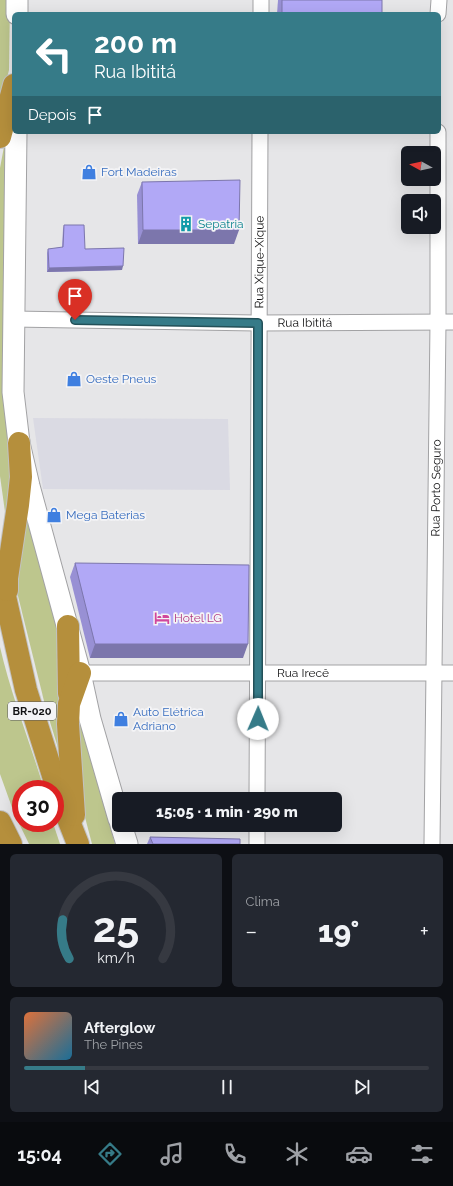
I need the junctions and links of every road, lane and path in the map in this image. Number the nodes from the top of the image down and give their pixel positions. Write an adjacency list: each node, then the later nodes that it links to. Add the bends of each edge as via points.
1 (17, 0): 4 (main road)
2 (261, 0): 5 (street)
3 (439, 0): 6 (street)
4 (17, 12)
5 (261, 12)
6 (438, 12)
7 (12, 92): 11 (highway)
8 (16, 134): 12 (main road)
9 (260, 134): 15 (street, Rua Xique-Xique)
10 (438, 134): 13 (street, Rua Porto Seguro)
11 (0, 137)
12 (13, 319): 15 (street, Rua Ibititá); 16 (main road, via 13,392)
13 (438, 322): 14 (street, Rua Ibititá); 15 (street, Rua Ibititá); 22 (street, Rua Porto Seguro)
14 (453, 322)
15 (258, 323): 20 (street, Rua Xique-Xique)
16 (19, 443): 18 (highway, via 21,477 7,578); 19 (main road)
17 (1, 585): 18 (highway, BR-020)
18 (8, 615): 29 (highway, BR-020, via 35,720)
19 (68, 626): 21 (main road); 24 (highway)
20 (259, 672): 21 (street, Rua Irecê); 22 (street, Rua Irecê); 25 (street, Rua Xique-Xique)
21 (80, 673): 24 (highway); 26 (main road)
22 (433, 673): 23 (street, Rua Irecê); 32 (street, Rua Porto Seguro)
23 (453, 673)
24 (69, 704): 29 (highway, via 68,724)
25 (258, 792)
26 (112, 795)
27 (123, 832): 30 (main road)
28 (257, 832): 31 (street)
29 (77, 842)
30 (127, 844)
31 (257, 844)
32 (432, 844)

